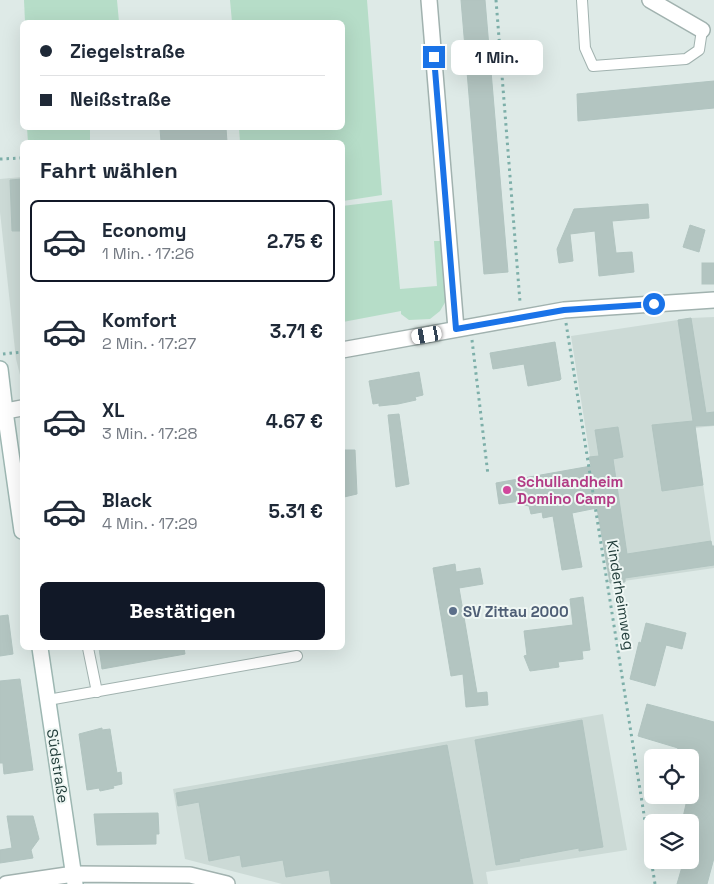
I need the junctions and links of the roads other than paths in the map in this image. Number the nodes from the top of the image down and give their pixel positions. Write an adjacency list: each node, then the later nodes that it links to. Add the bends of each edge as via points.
1 (430, 0): 6 (street)
2 (582, 0): 4 (lane, via 584,48 593,66 686,59 699,50)
3 (650, 0): 4 (street)
4 (702, 30)
5 (714, 300): 6 (street, via 564,310)
6 (463, 328): 7 (street)
7 (345, 349)
8 (0, 369): 10 (street)
9 (20, 408): 10 (street)
10 (2, 412): 11 (street)
11 (20, 519)
12 (40, 650): 16 (street, Südstraße)
13 (88, 650): 15 (lane)
14 (297, 656): 15 (lane)
15 (97, 692): 16 (lane)
16 (48, 700): 17 (street, Südstraße)
17 (75, 879): 18 (street); 19 (street, via 190,875)
18 (6, 884)
19 (227, 884)

